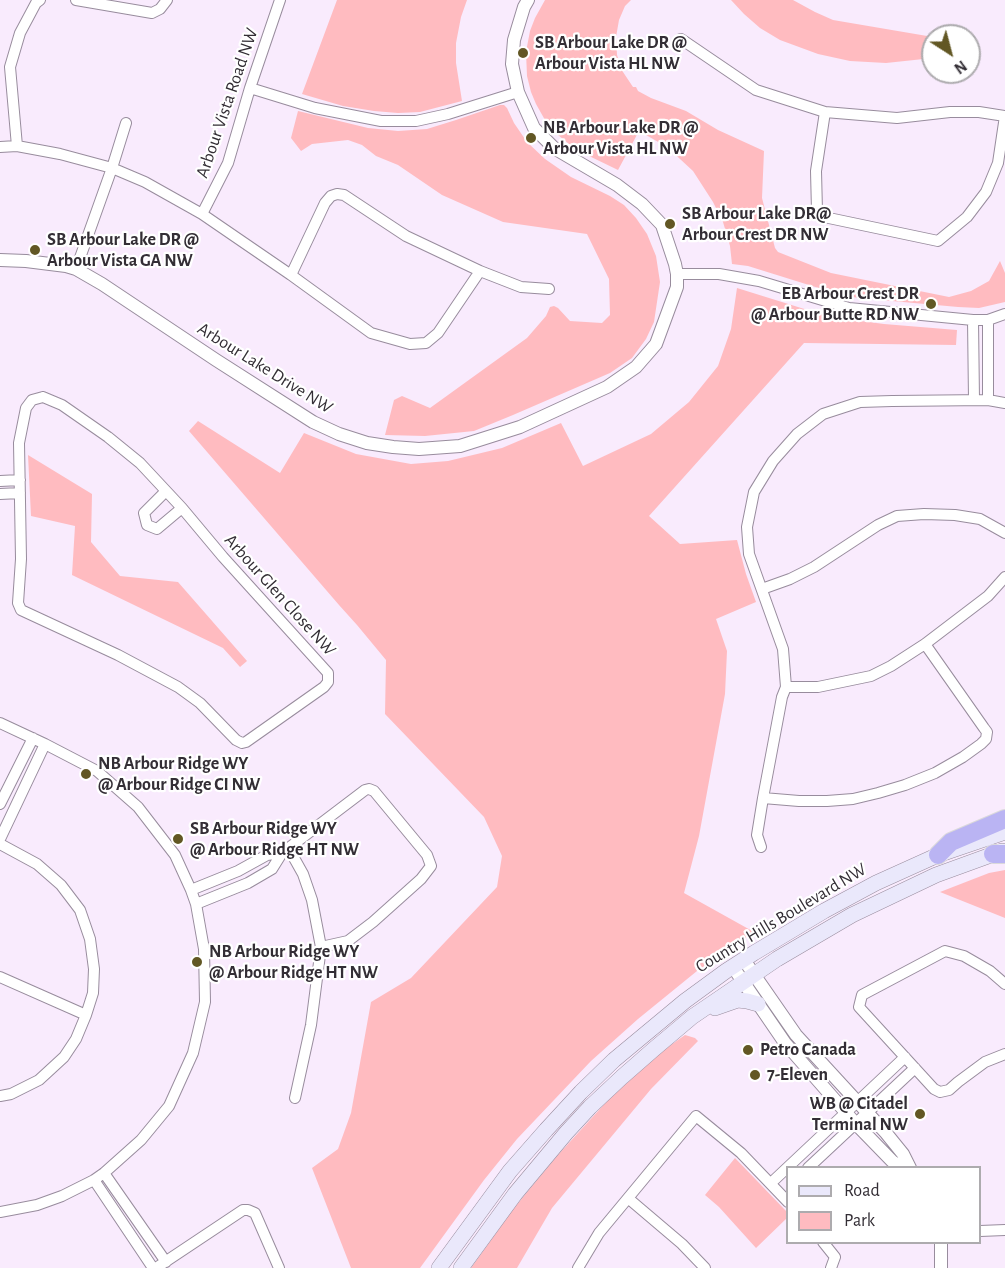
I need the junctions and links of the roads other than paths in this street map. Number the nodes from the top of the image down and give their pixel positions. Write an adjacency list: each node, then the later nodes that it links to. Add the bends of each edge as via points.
1 (40, 0): 12 (street, via 20,33 10,67)
2 (76, 0): 3 (street, via 152,13)
3 (167, 0)
4 (280, 0): 7 (street, Arbour Vista Road NW)
5 (528, 0): 8 (street, Arbour Lake Drive NW, via 514,40 512,64)
6 (681, 39): 9 (street, via 756,90)
7 (250, 88): 8 (street, via 315,108 381,121 416,121); 15 (street, Arbour Vista Road NW, via 228,163)
8 (518, 92): 19 (street, Arbour Lake Drive NW, via 534,128 555,148 617,185 662,225)
9 (825, 112): 10 (street, via 897,118 950,112); 10 (street, via 816,171 817,211 824,217 938,241 967,217 986,192 998,163)
10 (1005, 116)
11 (126, 123): 14 (street)
12 (17, 146): 13 (street); 14 (street)
13 (0, 147)
14 (112, 168): 15 (street); 17 (street)
15 (202, 214): 20 (street)
16 (0, 260): 17 (street, Arbour Lake Drive NW)
17 (76, 270): 19 (street, Arbour Lake Drive NW, via 313,422 367,443 418,449 460,446 520,427 627,374 656,344)
18 (480, 271): 20 (street, via 438,333 426,343 410,344 371,333); 20 (street, via 406,236 337,194 325,203); 21 (street, via 521,287)
19 (677, 274): 23 (street, via 719,274 759,281 849,308)
20 (291, 275)
21 (549, 289)
22 (1005, 314): 24 (street)
23 (973, 320): 24 (street); 25 (street)
24 (988, 320): 26 (street)
25 (974, 400): 26 (street); 36 (street, via 860,402 823,414 797,434 773,461 754,492 747,528 749,554)
26 (988, 400): 27 (street)
27 (1005, 403)
28 (20, 480): 29 (street); 30 (street, Arbour Glen Close NW, via 20,443 26,408 32,400 43,397 62,405 108,437); 31 (street, Arbour Glen Close NW)
29 (0, 481)
30 (166, 491): 33 (street, Arbour Glen Close NW); 33 (street, via 144,513 147,525 157,529)
31 (20, 493): 32 (street); 33 (street, Arbour Glen Close NW, via 21,610 178,687 200,703 236,740 246,742 324,687 328,673)
32 (0, 494)
33 (182, 508)
34 (1005, 533): 36 (street, via 980,519 955,515 897,516 814,567)
35 (1005, 577): 37 (street, via 988,596)
36 (762, 589): 38 (street, via 783,649)
37 (925, 644): 38 (street, via 872,676 818,687); 42 (street, via 987,732 981,744 935,773 878,793 827,801)
38 (786, 687): 42 (street)
39 (0, 723): 40 (street)
40 (33, 738): 41 (street); 43 (street)
41 (45, 744): 46 (street); 51 (street, via 97,771 138,807 175,855)
42 (763, 798): 47 (street, via 757,835)
43 (0, 804)
44 (1005, 819): 50 (highway, via 951,842)
45 (1005, 832): 50 (main road, Country Hills Boulevard NW)
46 (0, 842): 59 (street, via 37,864 61,885 80,910 90,939 94,969 93,993)
47 (761, 847)
48 (286, 851): 51 (street, via 267,855); 52 (street, via 272,869); 53 (street, via 303,874); 53 (street, via 369,789 428,855 429,870 373,922 348,940)
49 (1001, 853): 56 (main road, Country Hills Boulevard NW, via 936,874 886,897)
50 (938, 855): 54 (main road, Country Hills Boulevard NW, via 824,911)
51 (191, 890): 52 (street)
52 (196, 904): 75 (street, via 204,949 205,1002 193,1053 169,1106 141,1140)
53 (321, 946): 65 (street, via 311,1025)
54 (738, 963): 56 (street); 88 (main road, Country Hills Boulevard NW, via 646,1033 582,1092 510,1171)
55 (0, 977): 59 (street)
56 (748, 978): 58 (street); 60 (main road, Country Hills Boulevard NW); 66 (street)
57 (1005, 984): 62 (street, via 964,956 945,951 862,995 859,1008)
58 (758, 1004): 60 (main road, via 738,1000); 67 (street, via 785,1043)
59 (86, 1015): 64 (street, via 64,1057 39,1080)
60 (692, 1017): 89 (main road, Country Hills Boulevard NW, via 622,1077 566,1133)
61 (1005, 1054): 63 (street, via 985,1062 949,1090 940,1092)
62 (905, 1057): 63 (street); 66 (street)
63 (915, 1068): 68 (street)
64 (0, 1096)
65 (295, 1098)
66 (857, 1101): 67 (street); 68 (street)
67 (845, 1112): 69 (street); 70 (street)
68 (868, 1112): 69 (street); 73 (street)
69 (856, 1124): 71 (street); 72 (street)
70 (789, 1166)
71 (809, 1166)
72 (901, 1166)
73 (909, 1166)
74 (786, 1169): 77 (street)
75 (104, 1173): 76 (street); 85 (street)
76 (94, 1180): 80 (street, via 37,1205); 86 (street)
77 (771, 1183): 78 (street); 79 (street, via 696,1116)
78 (785, 1193)
79 (629, 1199): 90 (street, via 599,1233); 91 (street)
80 (0, 1212)
81 (1005, 1230): 82 (street)
82 (981, 1231)
83 (825, 1244): 92 (street, via 835,1257)
84 (941, 1244): 93 (street)
85 (166, 1262): 86 (street); 87 (street, via 248,1210 255,1213)
86 (154, 1268)
87 (279, 1268)
88 (439, 1268)
89 (461, 1268)
90 (578, 1268)
91 (705, 1268)
92 (831, 1268)
93 (941, 1268)

